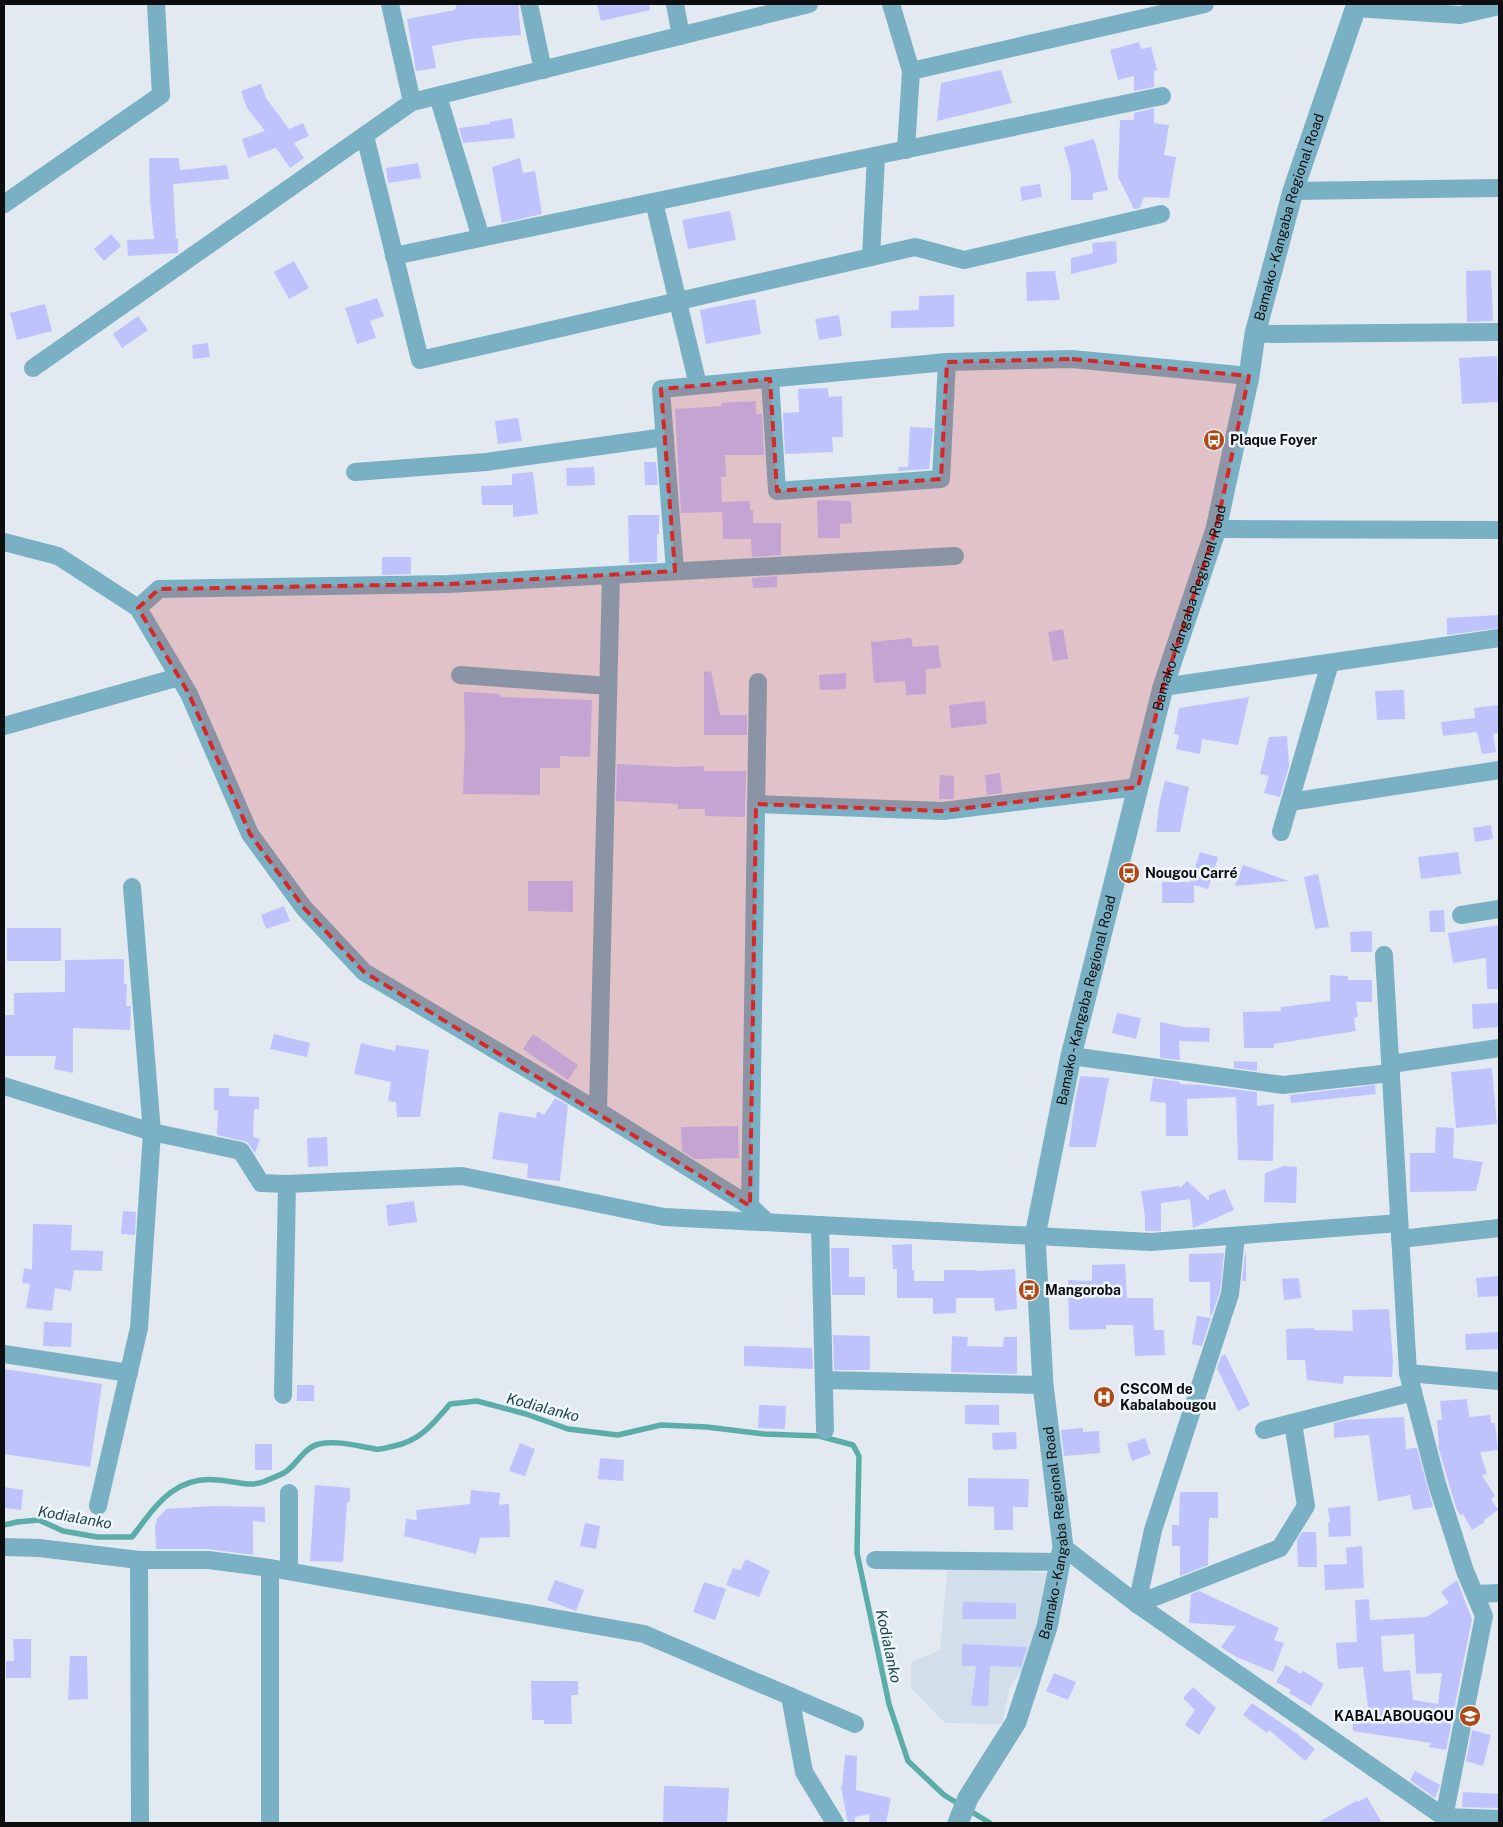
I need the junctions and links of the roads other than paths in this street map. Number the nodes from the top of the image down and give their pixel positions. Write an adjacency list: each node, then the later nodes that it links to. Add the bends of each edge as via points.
1 (156, 4): 22 (street, via 161,95)
2 (390, 4): 15 (street)
3 (529, 4): 11 (street)
4 (674, 4): 10 (street)
5 (809, 4): 10 (street)
6 (891, 4): 12 (street)
7 (1205, 4): 12 (street)
8 (1356, 6): 9 (street, via 1460,15); 20 (street, Bamako - Kangaba Regional Road)
9 (1499, 6)
10 (681, 36): 11 (street)
11 (543, 70): 13 (street)
12 (911, 70): 17 (street)
13 (438, 96): 15 (street); 24 (street)
14 (1162, 96): 17 (street)
15 (412, 102): 16 (street)
16 (365, 136): 25 (street); 31 (street)
17 (906, 150): 18 (street)
18 (876, 156): 21 (street); 26 (street)
19 (1499, 188): 20 (street)
20 (1293, 191): 29 (street, Bamako - Kangaba Regional Road)
21 (654, 202): 24 (street); 27 (street)
22 (4, 204)
23 (1161, 214): 26 (street, via 964,260 915,248)
24 (481, 238): 25 (street)
25 (394, 256): 27 (street, via 420,360)
26 (871, 257): 27 (street)
27 (678, 301): 34 (street)
28 (1499, 332): 29 (street)
29 (1254, 334): 32 (street, Bamako - Kangaba Regional Road)
30 (947, 362): 32 (street, via 1072,359); 33 (street); 33 (street, via 941,478 777,491)
31 (33, 368)
32 (1250, 376): 37 (street, Bamako - Kangaba Regional Road)
33 (770, 379): 34 (street)
34 (698, 385): 35 (street, via 661,388)
35 (665, 437): 36 (street, via 486,462); 41 (street)
36 (355, 472)
37 (1216, 529): 38 (street); 50 (street, Bamako - Kangaba Regional Road)
38 (1499, 530)
39 (4, 542): 43 (street, via 58,556)
40 (955, 556): 41 (street)
41 (675, 571): 42 (street)
42 (611, 575): 43 (street, via 449,584 158,589); 49 (street)
43 (138, 608): 47 (street)
44 (1499, 638): 45 (street)
45 (1330, 663): 50 (street); 54 (street)
46 (460, 675): 49 (street)
47 (179, 677): 51 (street); 65 (street, via 250,834 304,908 364,972)
48 (758, 682): 55 (street)
49 (608, 686): 65 (street)
50 (1163, 687): 53 (street, Bamako - Kangaba Regional Road)
51 (4, 726)
52 (1499, 770): 54 (street)
53 (1138, 787): 55 (street, via 943,811); 62 (street, Bamako - Kangaba Regional Road)
54 (1290, 802): 56 (street)
55 (756, 804): 68 (street)
56 (1281, 832)
57 (132, 886): 66 (street)
58 (1499, 909): 59 (street)
59 (1461, 915)
60 (1384, 955): 63 (street)
61 (1499, 1048): 63 (street)
62 (1072, 1056): 63 (street, via 1283,1085); 73 (street, Bamako - Kangaba Regional Road)
63 (1391, 1068): 72 (street)
64 (4, 1086): 66 (street)
65 (598, 1111): 68 (street)
66 (152, 1132): 67 (street, via 241,1151 261,1183); 76 (street, via 139,1328)
67 (287, 1184): 69 (street, via 462,1176 664,1217); 82 (street)
68 (750, 1206): 69 (street)
69 (766, 1222): 70 (street)
70 (820, 1225): 73 (street); 78 (street)
71 (1499, 1228): 72 (street)
72 (1400, 1231): 74 (street); 77 (street)
73 (1035, 1236): 74 (street, via 1151,1242); 80 (street, Bamako - Kangaba Regional Road)
74 (1236, 1236): 96 (street, via 1230,1294 1153,1530)
75 (4, 1354): 76 (street)
76 (129, 1373): 87 (street)
77 (1408, 1373): 79 (street); 81 (street)
78 (824, 1380): 80 (street); 84 (street)
79 (1499, 1380)
80 (1043, 1385): 89 (street, Bamako - Kangaba Regional Road)
81 (1413, 1392): 83 (street); 95 (street, via 1437,1484 1465,1571)
82 (283, 1396)
83 (1293, 1423): 85 (street); 96 (street, via 1306,1506 1280,1548)
84 (825, 1430)
85 (1264, 1430)
86 (289, 1493): 93 (street)
87 (98, 1506)
88 (4, 1546): 90 (street)
89 (1062, 1554): 91 (street); 96 (street); 101 (street, Bamako - Kangaba Regional Road, via 1047,1628 1016,1722 968,1798)
90 (139, 1560): 92 (street, via 208,1560); 102 (street)
91 (875, 1560)
92 (270, 1568): 93 (street); 103 (street)
93 (289, 1571): 97 (street, via 644,1634)
94 (1499, 1593): 95 (street)
95 (1476, 1594): 100 (street, via 1484,1616)
96 (1137, 1604): 100 (street)
97 (790, 1696): 98 (street); 104 (street, via 804,1772)
98 (855, 1724)
99 (1499, 1819): 100 (street)
100 (1447, 1820)
101 (959, 1821)
102 (140, 1823)
103 (270, 1823)
104 (835, 1823)

